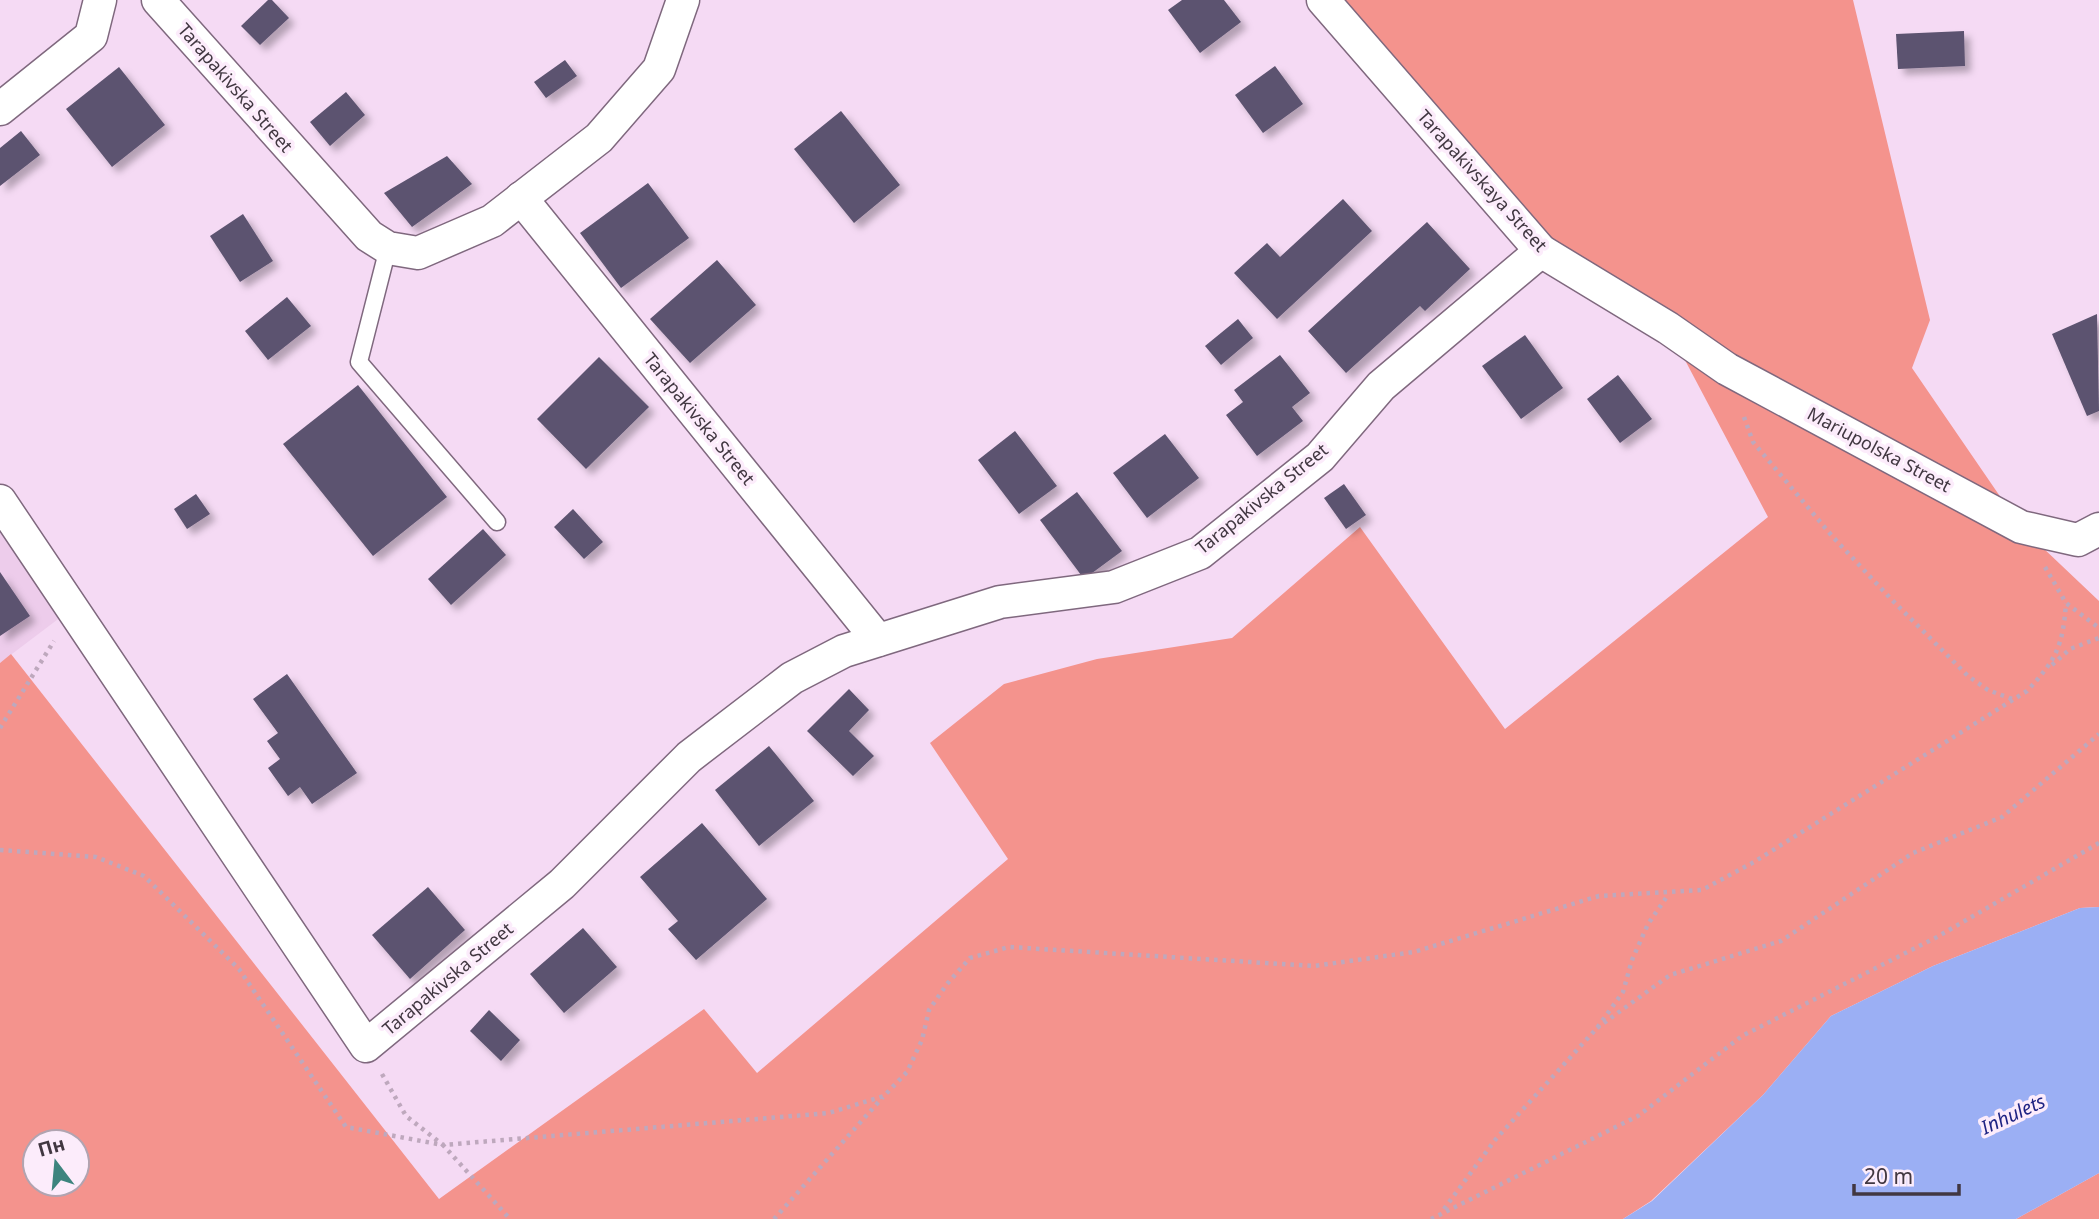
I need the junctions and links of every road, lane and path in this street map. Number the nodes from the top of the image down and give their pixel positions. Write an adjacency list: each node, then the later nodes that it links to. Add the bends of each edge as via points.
1 (100, 0): 5 (street, via 91,36)
2 (158, 0): 7 (street, Tarapakivska Street, via 331,197 369,236)
3 (683, 0): 6 (street, via 659,69 599,138)
4 (1323, 0): 8 (street, Tarapakivskaya Street)
5 (0, 109)
6 (521, 198): 7 (street, via 492,220 418,253); 19 (street, Tarapakivska Street)
7 (388, 248): 12 (lane, via 359,362)
8 (1541, 251): 9 (street, Tarapakivskaya Street); 19 (street, Tarapakivska Street, via 1381,386 1320,457 1200,553 1114,587 1000,602)
9 (1668, 328): 10 (street, Mariupolska Street)
10 (1727, 369): 13 (street, Mariupolska Street); 21 (path, via 1753,442 1832,536 1968,676)
11 (0, 501): 16 (street, Tarapakivska Street)
12 (497, 522)
13 (2021, 527): 14 (street, Mariupolska Street, via 2078,540); 15 (path)
14 (2099, 529)
15 (2066, 603): 17 (path); 20 (path, via 2061,647)
16 (74, 607): 22 (path); 28 (street, Tarapakivska Street)
17 (2099, 628)
18 (2099, 638): 20 (path, via 2070,649)
19 (878, 640): 28 (street, Tarapakivska Street, via 844,651 792,678 689,757 562,884)
20 (2049, 668): 21 (path, via 2027,691)
21 (2012, 699): 26 (path, via 1754,862 1702,890)
22 (0, 728)
23 (2099, 734): 27 (path, via 2002,817 1913,853 1781,941 1670,975)
24 (2099, 843): 31 (path, via 1937,937 1742,1037 1638,1116)
25 (0, 850): 30 (path, via 96,856 144,876 239,970 346,1127)
26 (1669, 894): 27 (path, via 1648,924 1623,992); 29 (path, via 1599,896 1414,952 1314,966 1009,947 970,958 947,984 929,1010 907,1072)
27 (1597, 1028): 31 (path, via 1495,1140)
28 (366, 1046): 30 (path, via 405,1116)
29 (884, 1096): 30 (path, via 829,1114); 33 (path)
30 (443, 1145): 32 (path)
31 (1443, 1210): 34 (path)
32 (510, 1219)
33 (774, 1219)
34 (1431, 1219)

